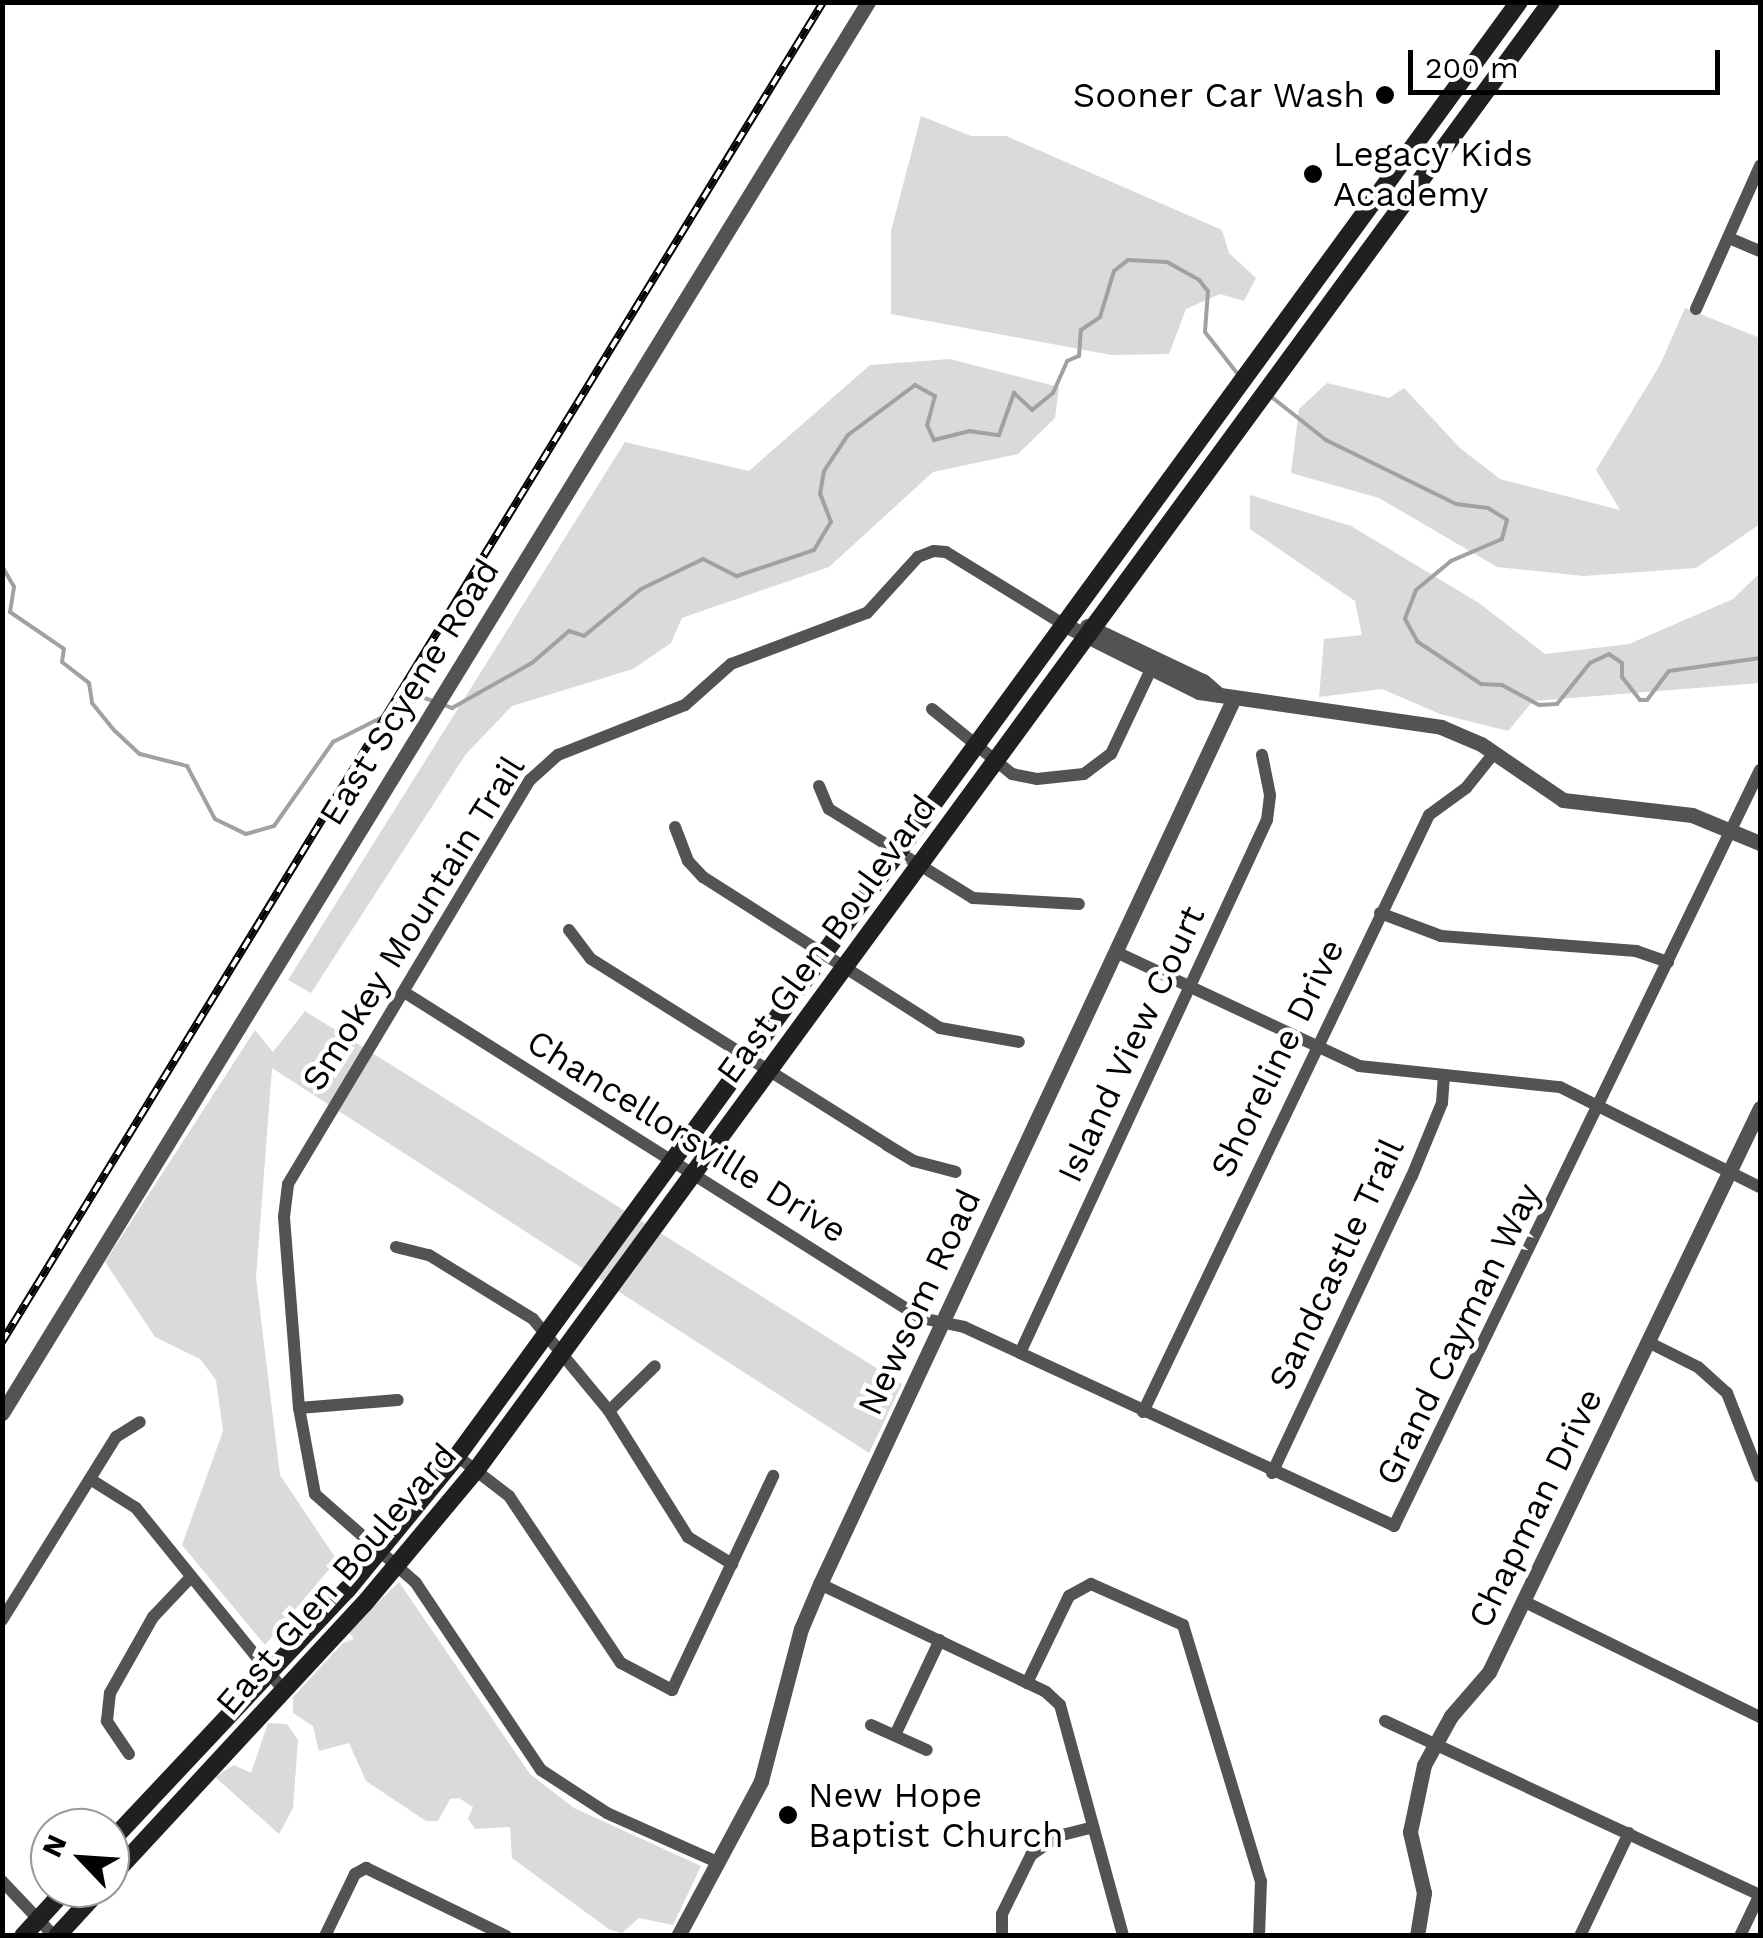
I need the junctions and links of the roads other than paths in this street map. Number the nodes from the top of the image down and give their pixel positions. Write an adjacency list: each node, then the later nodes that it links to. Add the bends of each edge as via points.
1 (868, 2): 58 (street, East Scyene Road)
2 (1519, 2): 4 (main road, East Glen Boulevard)
3 (1551, 2): 5 (main road, East Glen Boulevard)
4 (1419, 137): 5 (main road); 10 (main road, East Glen Boulevard)
5 (1440, 154): 11 (main road, East Glen Boulevard)
6 (1760, 166): 7 (street)
7 (1728, 238): 8 (street); 9 (street)
8 (1760, 251)
9 (1696, 309)
10 (1063, 624): 11 (street); 15 (main road, East Glen Boulevard); 34 (street, Smokey Mountain Trail, via 934,551 918,557 867,613 731,664 684,705 558,756 530,780)
11 (1090, 633): 12 (street); 18 (main road, East Glen Boulevard)
12 (1154, 664): 13 (street); 18 (street, via 1111,754 1095,771 1029,779)
13 (1226, 698): 16 (street, via 1441,727); 29 (street, Newsom Road)
14 (932, 708): 15 (street)
15 (978, 740): 18 (street); 24 (main road, East Glen Boulevard)
16 (1494, 753): 22 (street, via 1563,800 1692,814); 27 (street, Shoreline Drive, via 1466,788 1433,808)
17 (1262, 754): 33 (street, Island View Court, via 1267,820)
18 (996, 762): 25 (main road, East Glen Boulevard)
19 (1760, 770): 22 (street, Grand Cayman Way)
20 (819, 786): 24 (street, via 829,809)
21 (676, 827): 30 (street, via 688,862 703,877)
22 (1732, 828): 23 (street); 31 (street, Grand Cayman Way)
23 (1760, 842)
24 (898, 850): 25 (street); 30 (main road, East Glen Boulevard)
25 (921, 864): 26 (street, via 984,902); 32 (main road, East Glen Boulevard)
26 (1080, 904)
27 (1380, 913): 31 (street, via 1441,936 1636,951); 36 (street, Shoreline Drive)
28 (569, 930): 37 (street, via 591,959)
29 (1116, 952): 33 (street); 48 (street, Newsom Road)
30 (823, 953): 32 (street); 37 (main road, East Glen Boulevard)
31 (1668, 962): 40 (street, Grand Cayman Way)
32 (846, 968): 35 (street, via 954,1035); 38 (main road, East Glen Boulevard)
33 (1191, 988): 36 (street); 51 (street, Island View Court)
34 (404, 992): 42 (street, Chancellorsville Drive); 55 (street, Smokey Mountain Trail, via 288,1184 284,1218)
35 (1018, 1042)
36 (1315, 1046): 39 (street, via 1370,1069); 57 (street, Shoreline Drive)
37 (747, 1056): 38 (street); 42 (main road, East Glen Boulevard)
38 (770, 1071): 44 (street, via 914,1161); 45 (main road, East Glen Boulevard)
39 (1444, 1076): 40 (street, via 1545,1083); 62 (street, Sandcastle Trail, via 1442,1104 1412,1176)
40 (1600, 1106): 43 (street); 62 (street, Grand Cayman Way, via 1400,1522 1380,1525)
41 (1760, 1108): 43 (street, Chapman Drive)
42 (673, 1160): 45 (street, Chancellorsville Drive); 49 (main road, East Glen Boulevard)
43 (1730, 1171): 46 (street); 50 (street, Chapman Drive)
44 (956, 1172)
45 (695, 1174): 48 (street, Chancellorsville Drive, via 900,1306); 52 (main road, East Glen Boulevard)
46 (1760, 1187)
47 (396, 1247): 49 (street, via 428,1255)
48 (942, 1325): 51 (street, Grand Cayman Way, via 964,1327); 70 (street, Newsom Road)
49 (545, 1333): 52 (street); 60 (main road, East Glen Boulevard)
50 (1648, 1342): 64 (street, via 1716,1380 1736,1408); 71 (street, Chapman Drive)
51 (1020, 1353): 57 (street, Grand Cayman Way)
52 (561, 1357): 56 (street); 61 (main road, East Glen Boulevard)
53 (655, 1366): 56 (street)
54 (398, 1400): 55 (street)
55 (299, 1408): 66 (street, Smokey Mountain Trail, via 316,1494)
56 (609, 1410): 67 (street, via 688,1537)
57 (1143, 1412): 62 (street, Grand Cayman Way)
58 (2, 1413)
59 (140, 1422): 65 (street, via 116,1437)
60 (456, 1456): 61 (street); 66 (main road, East Glen Boulevard)
61 (478, 1470): 67 (street, via 510,1496 621,1664 672,1690); 68 (main road, East Glen Boulevard)
62 (1272, 1473)
63 (774, 1476): 67 (street)
64 (1760, 1476)
65 (90, 1478): 69 (street, via 136,1508); 72 (street)
66 (380, 1552): 68 (street, Smokey Mountain Trail); 74 (main road, East Glen Boulevard)
67 (732, 1564)
68 (397, 1567): 76 (main road, East Glen Boulevard); 88 (street, Smokey Mountain Trail, via 416,1582 541,1770 582,1800)
69 (190, 1578): 74 (street); 83 (street, via 153,1617 110,1693 107,1721)
70 (820, 1584): 73 (street); 88 (street, Newsom Road, via 800,1629 761,1781)
71 (1522, 1601): 77 (street); 81 (street, Chapman Drive, via 1489,1672)
72 (2, 1620)
73 (940, 1640): 75 (street); 80 (street)
74 (267, 1674): 76 (street); 84 (main road, East Glen Boulevard)
75 (1027, 1682): 85 (street, via 1060,1705); 101 (street, via 1070,1596 1091,1584 1183,1625 1260,1881)
76 (284, 1691): 87 (main road, East Glen Boulevard)
77 (1760, 1717)
78 (1384, 1721): 81 (street)
79 (871, 1725): 80 (street)
80 (895, 1736): 82 (street)
81 (1437, 1743): 86 (street); 102 (street, Chapman Drive, via 1412,1800 1412,1850 1424,1893)
82 (927, 1750)
83 (128, 1754)
84 (130, 1821)
85 (1094, 1827): 99 (street, via 1058,1836 1031,1856 1002,1914); 100 (street)
86 (1629, 1833): 90 (street); 103 (street)
87 (130, 1857)
88 (717, 1862): 94 (street, Newsom Road)
89 (2, 1881): 93 (street)
90 (1760, 1894): 104 (street)
91 (48, 1908): 93 (main road)
92 (82, 1908): 96 (main road)
93 (37, 1920): 95 (main road); 96 (street)
94 (683, 1934)
95 (22, 1936)
96 (56, 1936)
97 (326, 1936): 98 (street, via 360,1869)
98 (506, 1936)
99 (1002, 1936)
100 (1123, 1936)
101 (1259, 1936)
102 (1417, 1936)
103 (1580, 1936)
104 (1740, 1936)

